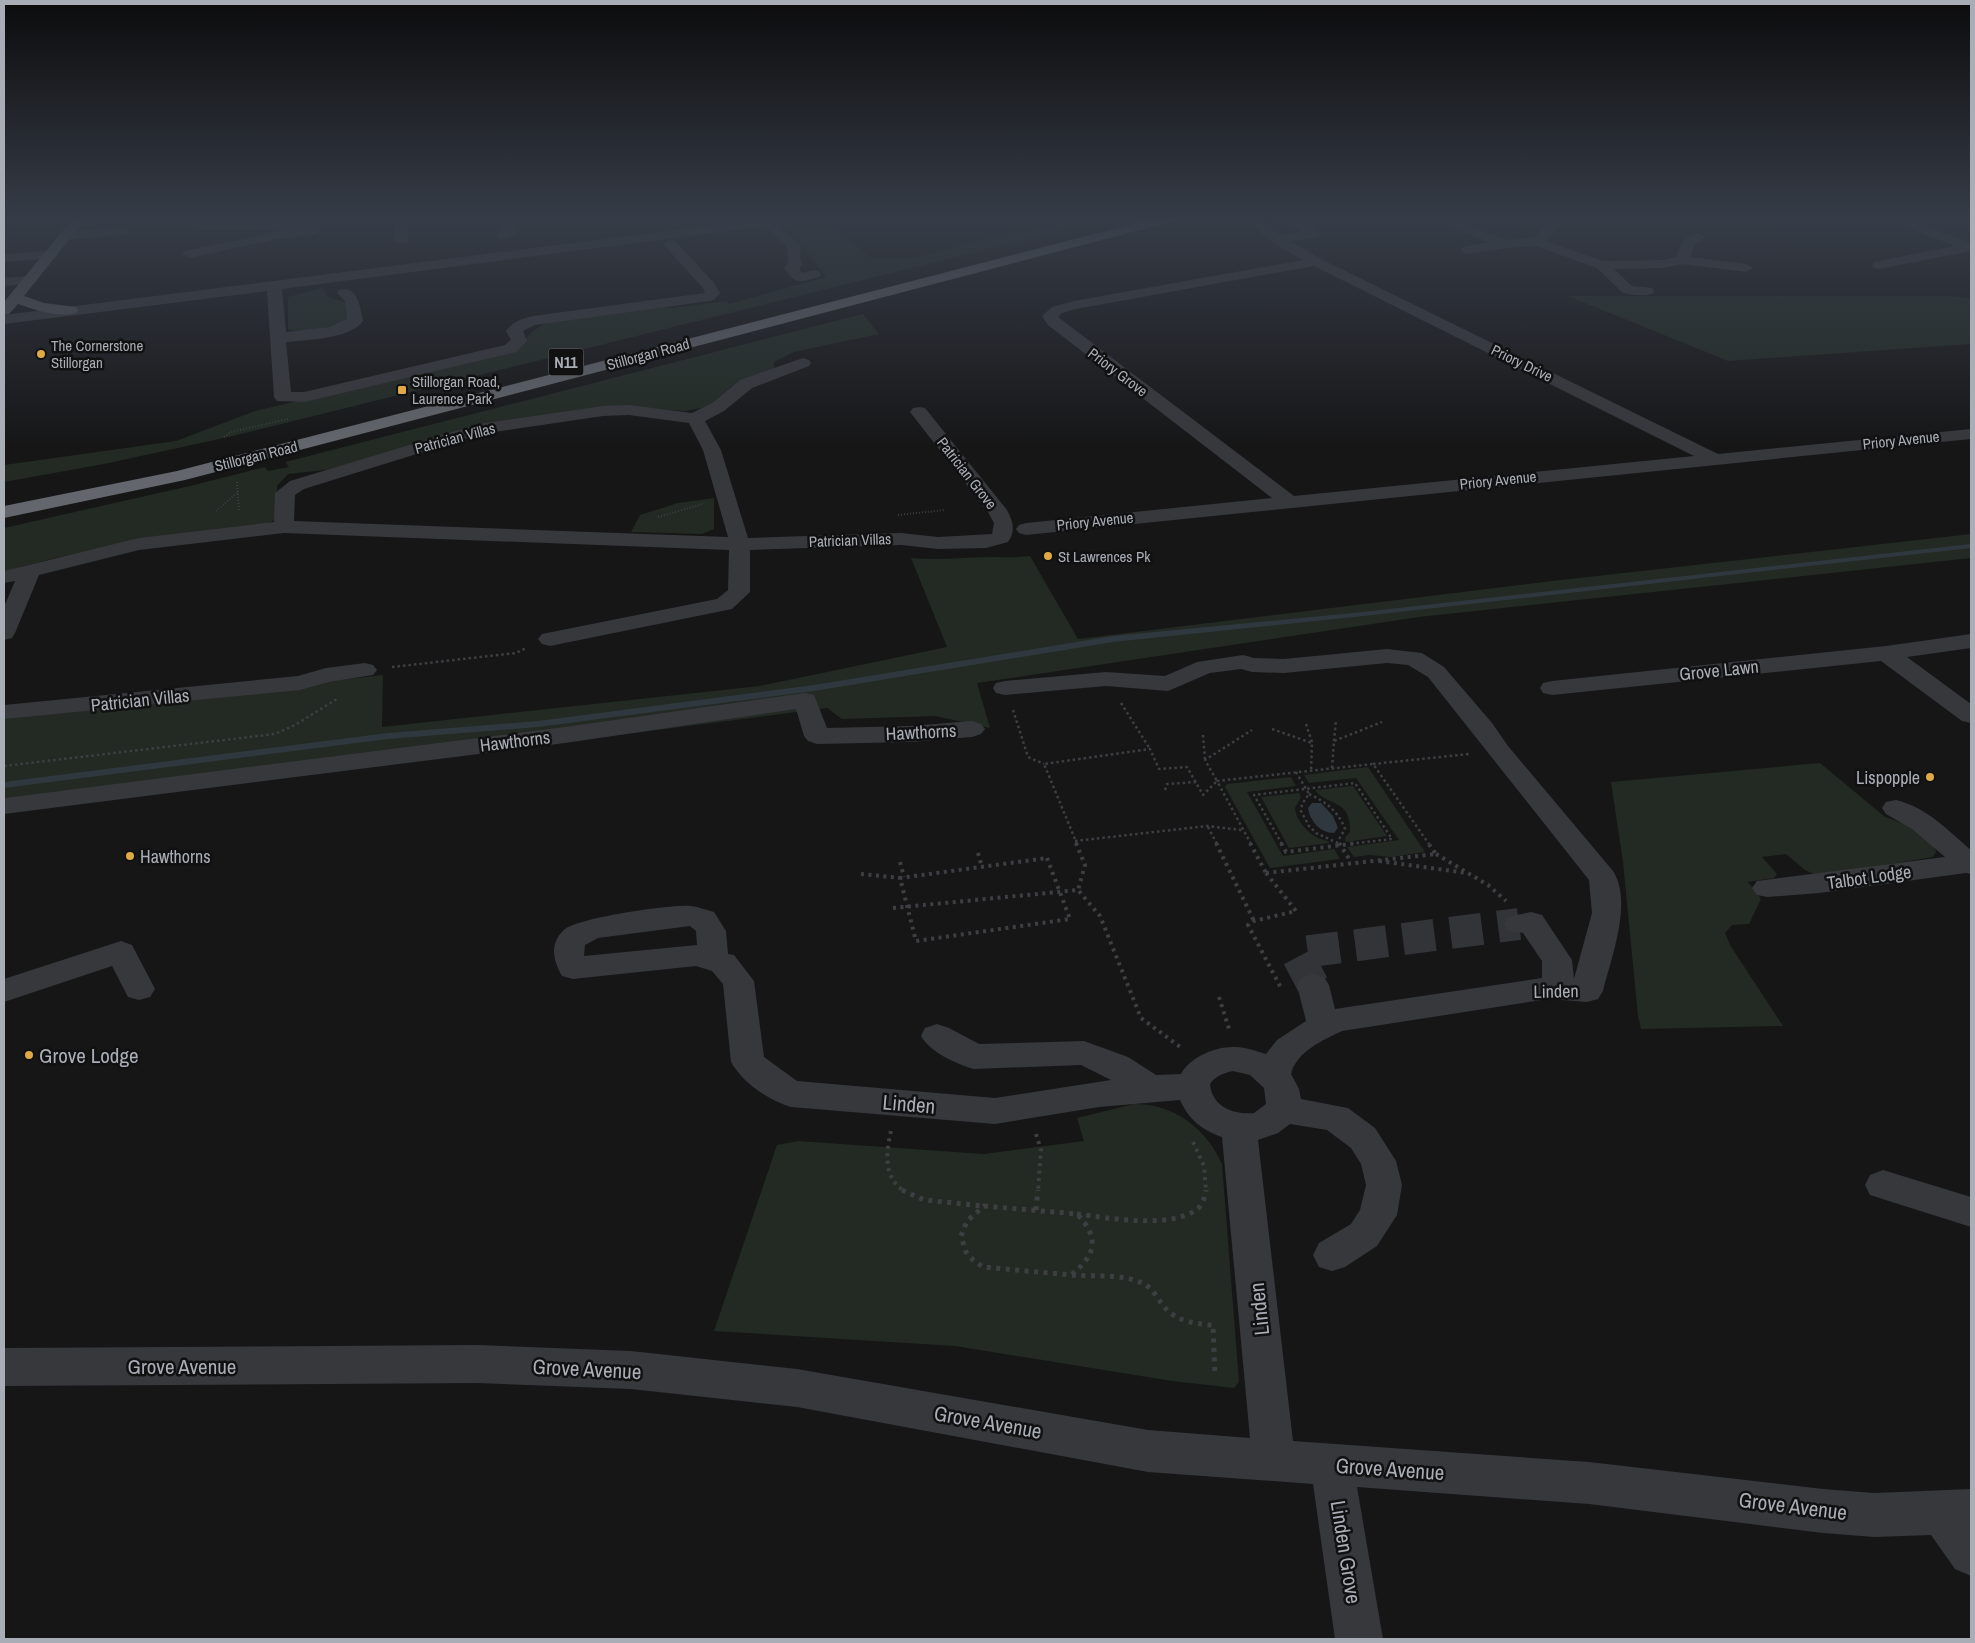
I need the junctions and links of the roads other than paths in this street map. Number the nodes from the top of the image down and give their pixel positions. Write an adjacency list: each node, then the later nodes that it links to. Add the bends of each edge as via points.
1 (19, 294): 10 (main road)
2 (204, 294): 11 (street)
3 (275, 294): 14 (street)
4 (345, 294): 14 (street, via 352,300 354,321 350,325)
5 (712, 294): 14 (street, via 709,297 533,321 514,330 519,341 510,349 304,396 283,397)
6 (832, 294): 19 (highway, Stillorgan Road / N11)
7 (879, 294): 24 (highway, Stillorgan Road / N11, via 206,469)
8 (1138, 294): 23 (street, Priory Grove, via 1074,305 1057,310 1050,316 1053,322)
9 (1380, 294): 20 (street, Priory Drive)
10 (15, 298): 11 (main road, via 42,307); 12 (main road)
11 (71, 310): 13 (street)
12 (4, 311)
13 (4, 320)
14 (278, 338)
15 (804, 363): 17 (street, via 746,384 718,407)
16 (919, 412): 27 (street, Patrician Grove, via 997,510 1004,523 1008,543 938,543)
17 (695, 419): 25 (street, Patrician Villas, via 629,410 603,411 479,429 297,485 284,493); 28 (street, via 712,450)
18 (1971, 434): 20 (street, Priory Avenue)
19 (216, 450)
20 (1714, 459): 23 (street, Priory Avenue)
21 (158, 464): 22 (highway)
22 (4, 498)
23 (1288, 501): 26 (street, Priory Avenue)
24 (4, 512)
25 (284, 527): 28 (street, Patrician Villas); 29 (street, Patrician Villas, via 139,544)
26 (1026, 529)
27 (898, 530): 28 (street, Patrician Villas)
28 (740, 544): 32 (street, via 739,592 724,604)
29 (31, 569): 30 (street, Patrician Villas); 31 (street)
30 (4, 577)
31 (4, 633)
32 (550, 639)
33 (1971, 641): 34 (street, Grove Lawn)
34 (1886, 653): 37 (street, Grove Lawn); 39 (street)
35 (365, 670): 38 (street, Patrician Villas, via 326,675 300,683)
36 (1006, 688): 47 (street, Linden, via 1106,679 1168,684 1205,667 1243,662 1284,666 1387,656 1414,658 1436,672 1603,878 1607,913 1587,991)
37 (1552, 688)
38 (4, 712)
39 (1971, 716)
40 (972, 729): 41 (street, Hawthorns, via 817,736 805,700 565,735)
41 (4, 806)
42 (1896, 808): 43 (street, Talbot Lodge, via 1922,823)
43 (1970, 864): 44 (street, Talbot Lodge)
44 (1767, 888)
45 (1519, 924): 47 (street, via 1531,922 1557,960 1558,983)
46 (713, 960): 54 (street, Linden, via 723,963 738,981 748,1062 791,1094 995,1111)
47 (1549, 988): 51 (street, Linden)
48 (140, 989): 49 (street, via 120,952)
49 (4, 991)
50 (1299, 991): 51 (street)
51 (1323, 1024): 55 (street, Linden, via 1279,1059)
52 (937, 1036): 54 (street, via 974,1057 1084,1053 1116,1066)
53 (1194, 1086): 54 (street, Linden); 55 (street, via 1197,1075 1206,1066 1232,1059 1262,1066); 56 (street, Linden, via 1194,1097 1206,1113 1224,1124)
54 (1151, 1088)
55 (1278, 1092): 56 (street, Linden, via 1275,1117 1265,1124); 59 (street, via 1336,1118 1363,1138 1378,1161 1384,1186 1378,1215 1364,1235)
56 (1239, 1127): 61 (street, Linden)
57 (1883, 1185): 58 (street)
58 (1971, 1212)
59 (1332, 1255)
60 (4, 1367): 61 (street, Grove Avenue, via 478,1364 631,1370 797,1388 1148,1451)
61 (1274, 1460): 62 (street, Grove Avenue)
62 (1332, 1465): 63 (street, Grove Avenue, via 1589,1483 1874,1515); 65 (street, Linden Grove)
63 (1957, 1512): 64 (street)
64 (1971, 1553)
65 (1359, 1639)

